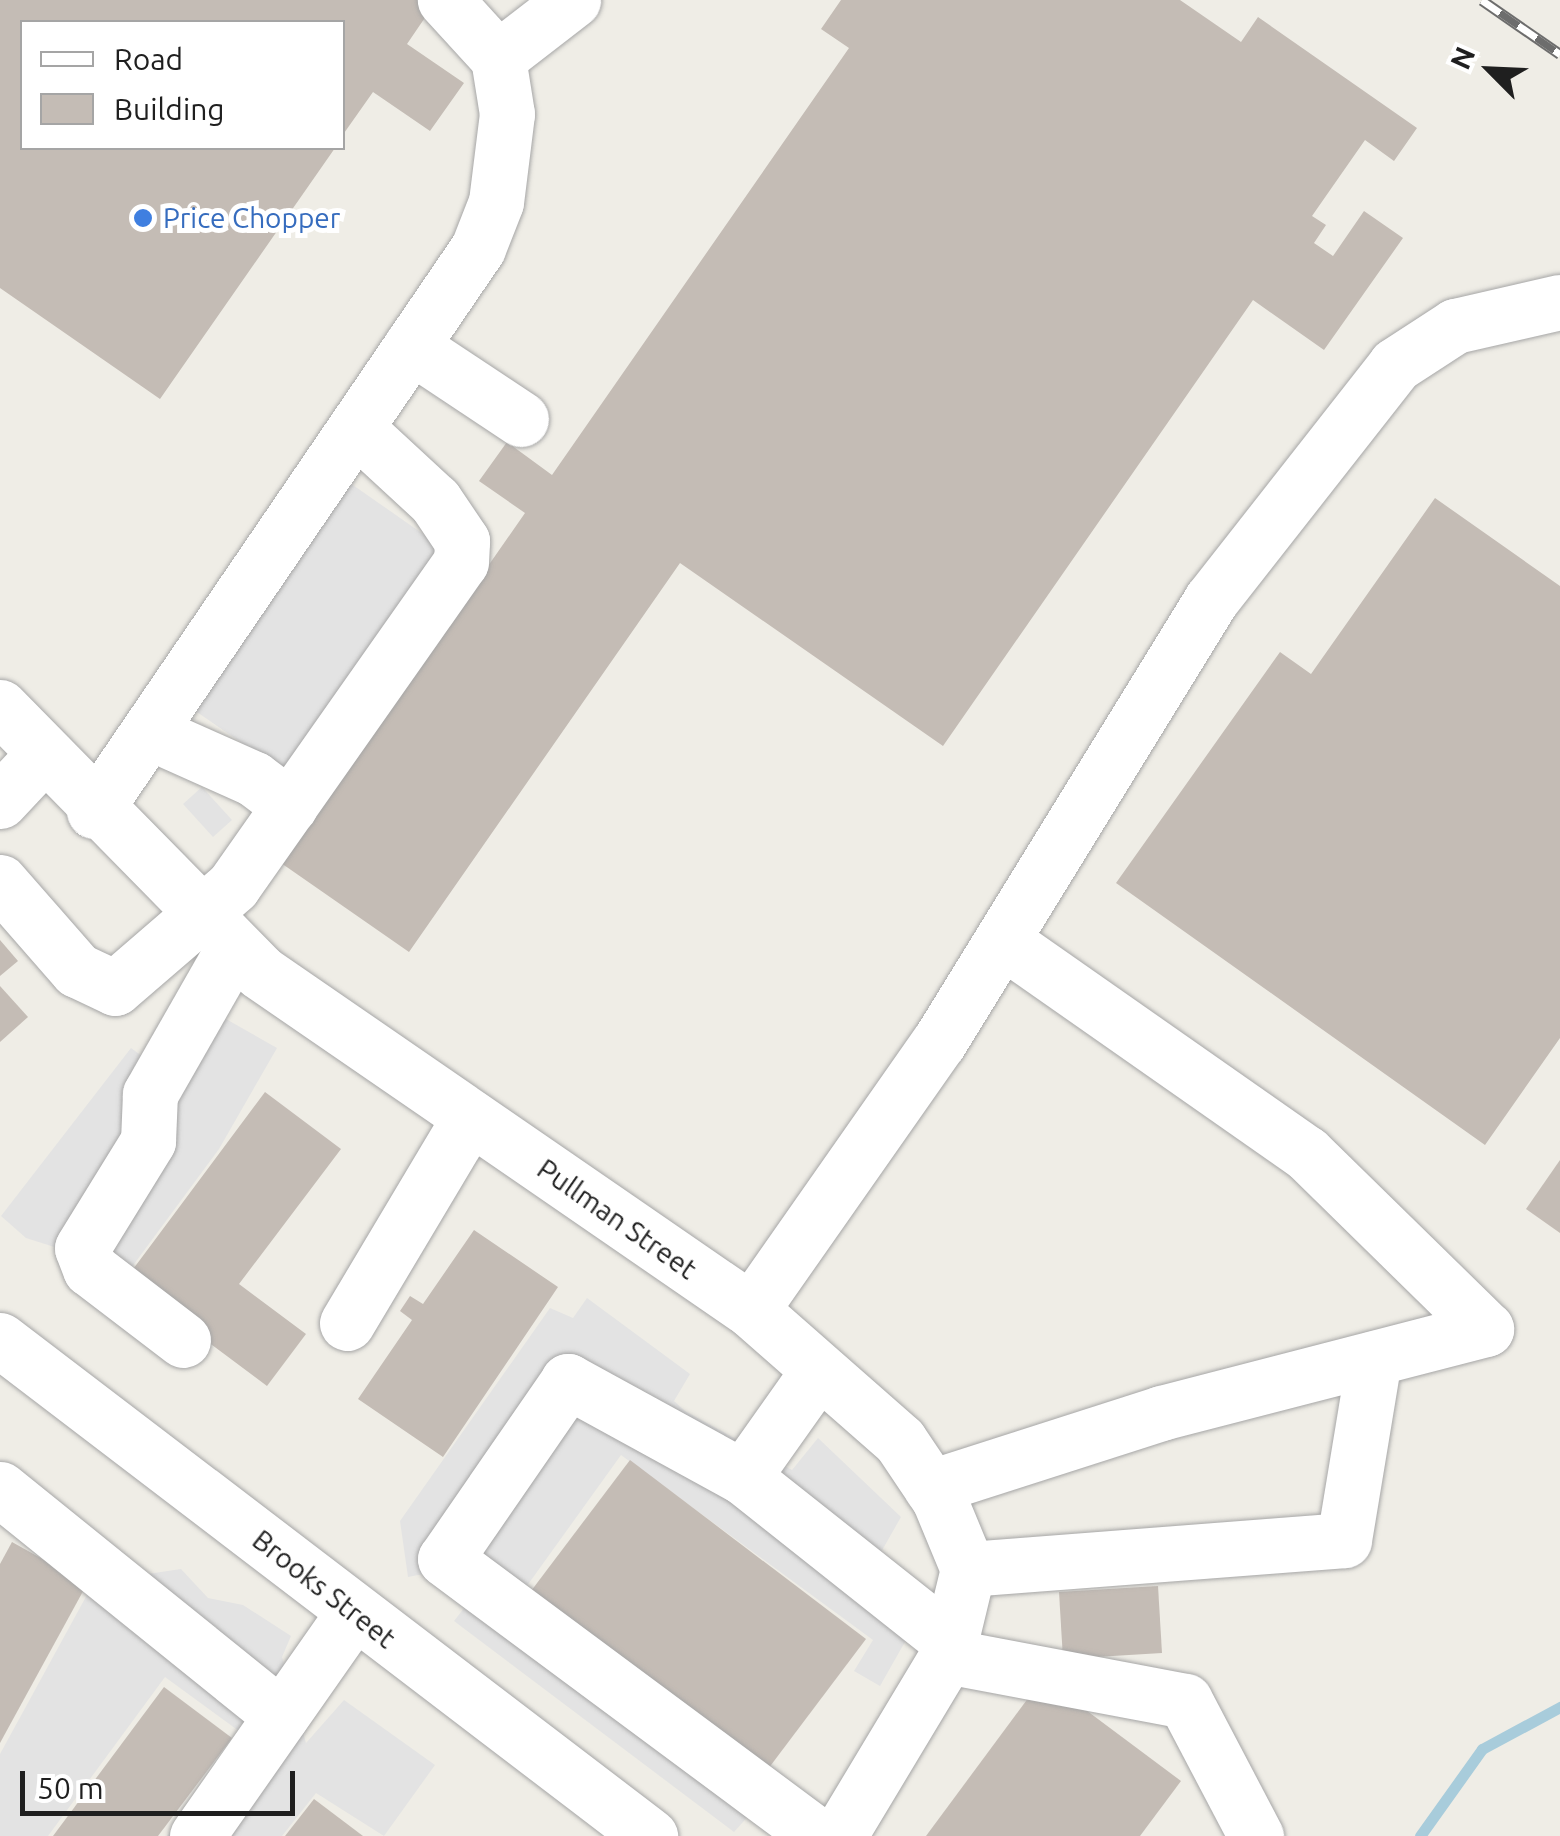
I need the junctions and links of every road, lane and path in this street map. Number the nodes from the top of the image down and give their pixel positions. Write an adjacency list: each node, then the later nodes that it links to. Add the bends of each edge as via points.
1 (446, 0): 3 (street)
2 (573, 0): 3 (street)
3 (498, 58): 5 (street, via 508,114 496,202 478,248)
4 (1560, 302): 16 (street, via 1455,326 1395,365 1211,600)
5 (411, 346): 6 (street); 7 (street)
6 (521, 419)
7 (356, 428): 9 (street); 12 (street, via 436,501 462,541 461,562)
8 (0, 708): 10 (street, Pullman Street)
9 (149, 732): 12 (street, via 254,779); 13 (street)
10 (43, 755): 11 (street); 13 (street, Pullman Street)
11 (0, 800)
12 (290, 806): 15 (street, via 233,886)
13 (94, 812): 15 (street, Pullman Street)
14 (0, 882): 15 (street, via 78,970 115,988)
15 (216, 930): 17 (street, Pullman Street); 21 (street, via 150,1094 148,1141 82,1248 90,1269)
16 (1002, 940): 18 (street); 22 (street, via 1306,1152 1486,1329)
17 (470, 1117): 18 (street, Pullman Street); 19 (street)
18 (751, 1310): 23 (street, Pullman Street)
19 (347, 1323)
20 (0, 1340): 28 (street, Brooks Street)
21 (183, 1340)
22 (1374, 1358): 25 (street, via 1161,1413); 27 (street, via 1344,1540)
23 (818, 1371): 24 (street); 25 (street, Pullman Street, via 900,1442)
24 (743, 1477): 29 (street); 33 (street, via 568,1382 446,1558)
25 (931, 1487): 27 (street, Pullman Street)
26 (0, 1489): 30 (street)
27 (968, 1568): 29 (street)
28 (354, 1612): 30 (street); 32 (street, Brooks Street)
29 (949, 1649): 34 (street); 35 (street, via 1186,1701)
30 (281, 1716): 31 (street)
31 (197, 1836)
32 (650, 1836)
33 (818, 1836)
34 (840, 1836)
35 (1256, 1836)

